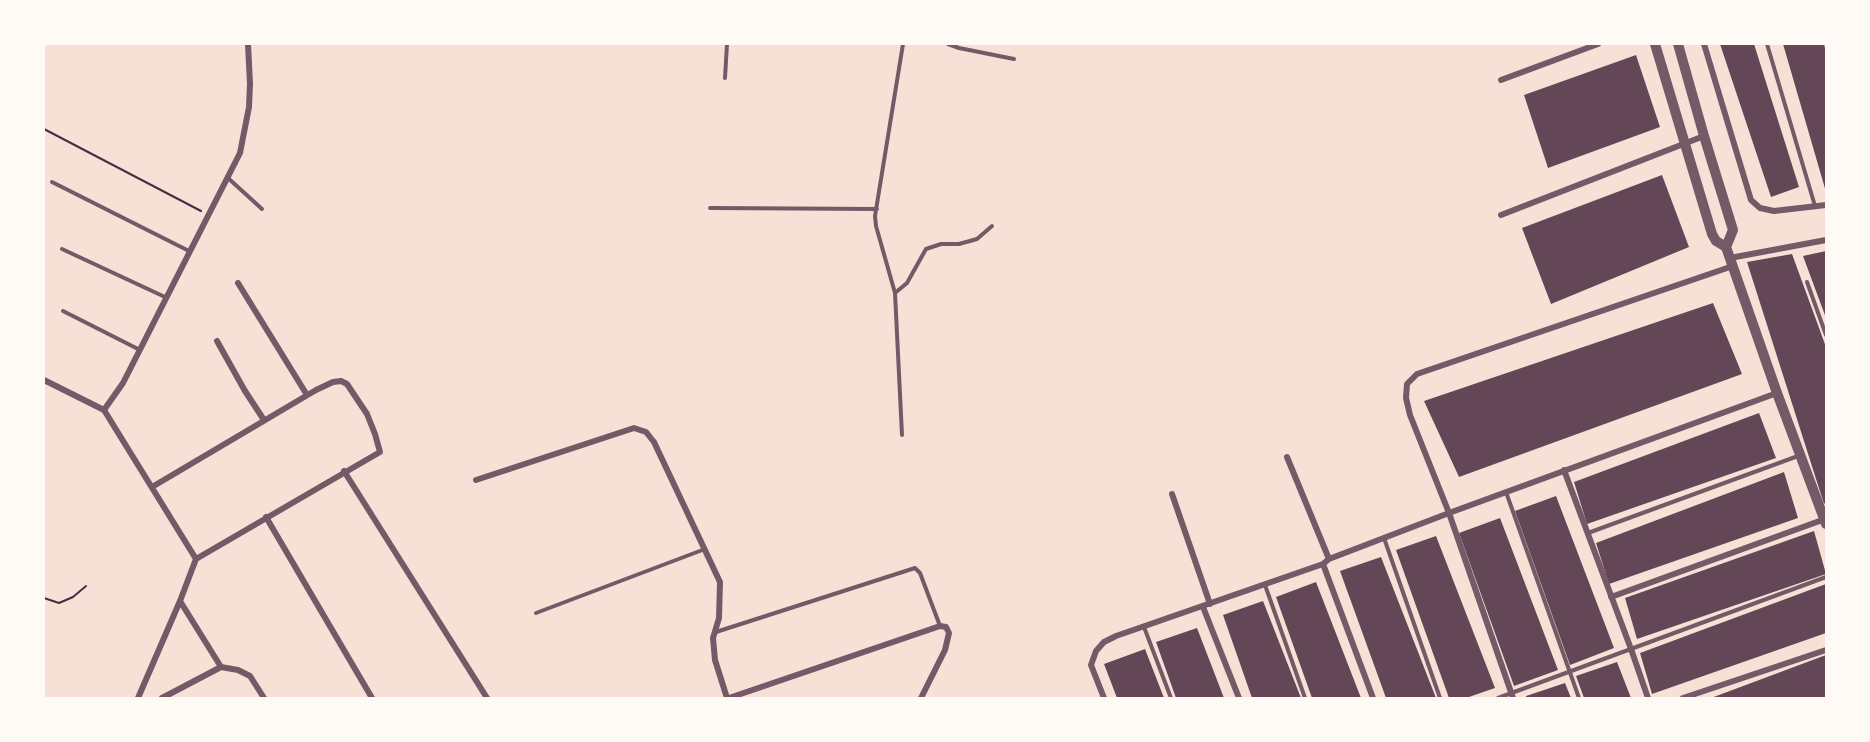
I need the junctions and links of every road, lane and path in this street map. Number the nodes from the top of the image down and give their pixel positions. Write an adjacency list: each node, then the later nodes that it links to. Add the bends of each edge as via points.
1 (248, 44): 16 (street, via 249,107 240,153)
2 (727, 44): 11 (lane)
3 (903, 44): 22 (lane)
4 (948, 44): 10 (lane)
5 (1598, 44): 12 (street)
6 (1656, 44): 15 (street)
7 (1678, 44): 14 (street)
8 (1704, 44): 20 (street, via 1751,200 1760,208 1774,211)
9 (1767, 44): 20 (lane)
10 (1014, 59)
11 (725, 78)
12 (1501, 80)
13 (44, 129): 23 (path)
14 (1704, 136): 15 (street); 29 (street, via 1733,230)
15 (1685, 144): 24 (street); 29 (street, via 1712,234)
16 (227, 178): 21 (lane); 28 (street)
17 (52, 182): 28 (lane)
18 (1827, 205): 20 (street)
19 (710, 207): 22 (lane)
20 (1815, 207)
21 (262, 209)
22 (877, 209): 32 (lane, via 876,225)
23 (201, 211)
24 (1501, 215)
25 (992, 226): 32 (lane, via 977,239 926,249 907,283)
26 (1827, 240): 29 (street)
27 (62, 249): 33 (lane)
28 (189, 251): 33 (street)
29 (1730, 257): 39 (street); 52 (street, via 1417,374 1407,384 1406,398)
30 (1807, 282): 35 (lane)
31 (238, 283): 40 (street)
32 (895, 293): 43 (lane)
33 (165, 297): 37 (street)
34 (63, 311): 37 (lane)
35 (1827, 335)
36 (217, 341): 42 (street)
37 (140, 351): 41 (street)
38 (44, 380): 41 (street)
39 (1777, 393): 44 (street); 46 (street)
40 (307, 395): 42 (street); 47 (street, via 341,381 367,414 380,452)
41 (104, 410): 49 (street)
42 (264, 420): 49 (street)
43 (902, 435)
44 (1801, 456): 54 (street); 55 (lane)
45 (1287, 457): 59 (street)
46 (1564, 470): 50 (street); 55 (street)
47 (344, 471): 53 (street); 81 (street)
48 (476, 480): 57 (street, via 634,428 646,432 654,442)
49 (152, 487): 58 (street)
50 (1506, 492): 52 (street); 74 (lane)
51 (1172, 494): 66 (street)
52 (1449, 513): 56 (street); 75 (street)
53 (266, 517): 58 (street); 80 (street)
54 (1826, 520): 63 (street)
55 (1588, 533): 63 (street)
56 (1383, 538): 59 (street); 88 (lane)
57 (705, 549): 67 (lane); 70 (street, via 720,582 719,618)
58 (196, 559): 65 (street)
59 (1326, 562): 61 (street); 87 (street)
60 (1827, 578): 71 (lane)
61 (1265, 584): 66 (street); 86 (lane)
62 (86, 586): 64 (path, via 59,603)
63 (1611, 597): 71 (street)
64 (44, 598)
65 (180, 601): 73 (street); 77 (street)
66 (1206, 605): 69 (street); 85 (street)
67 (536, 613)
68 (940, 626): 70 (lane, via 915,568); 76 (street, via 949,633 945,650); 82 (street)
69 (1144, 626): 83 (street, via 1104,642 1096,651 1091,665); 84 (lane)
70 (714, 635): 82 (street, via 715,660)
71 (1631, 649): 74 (lane); 91 (street)
72 (1827, 650): 92 (street)
73 (221, 667): 78 (street); 79 (street, via 250,676)
74 (1570, 672): 75 (lane); 90 (lane)
75 (1512, 696): 89 (lane)
76 (920, 698)
77 (138, 699)
78 (162, 699)
79 (264, 699)
80 (372, 699)
81 (487, 699)
82 (728, 699)
83 (1104, 699)
84 (1171, 699)
85 (1239, 699)
86 (1305, 699)
87 (1373, 699)
88 (1440, 699)
89 (1498, 699)
90 (1579, 699)
91 (1648, 699)
92 (1683, 699)

